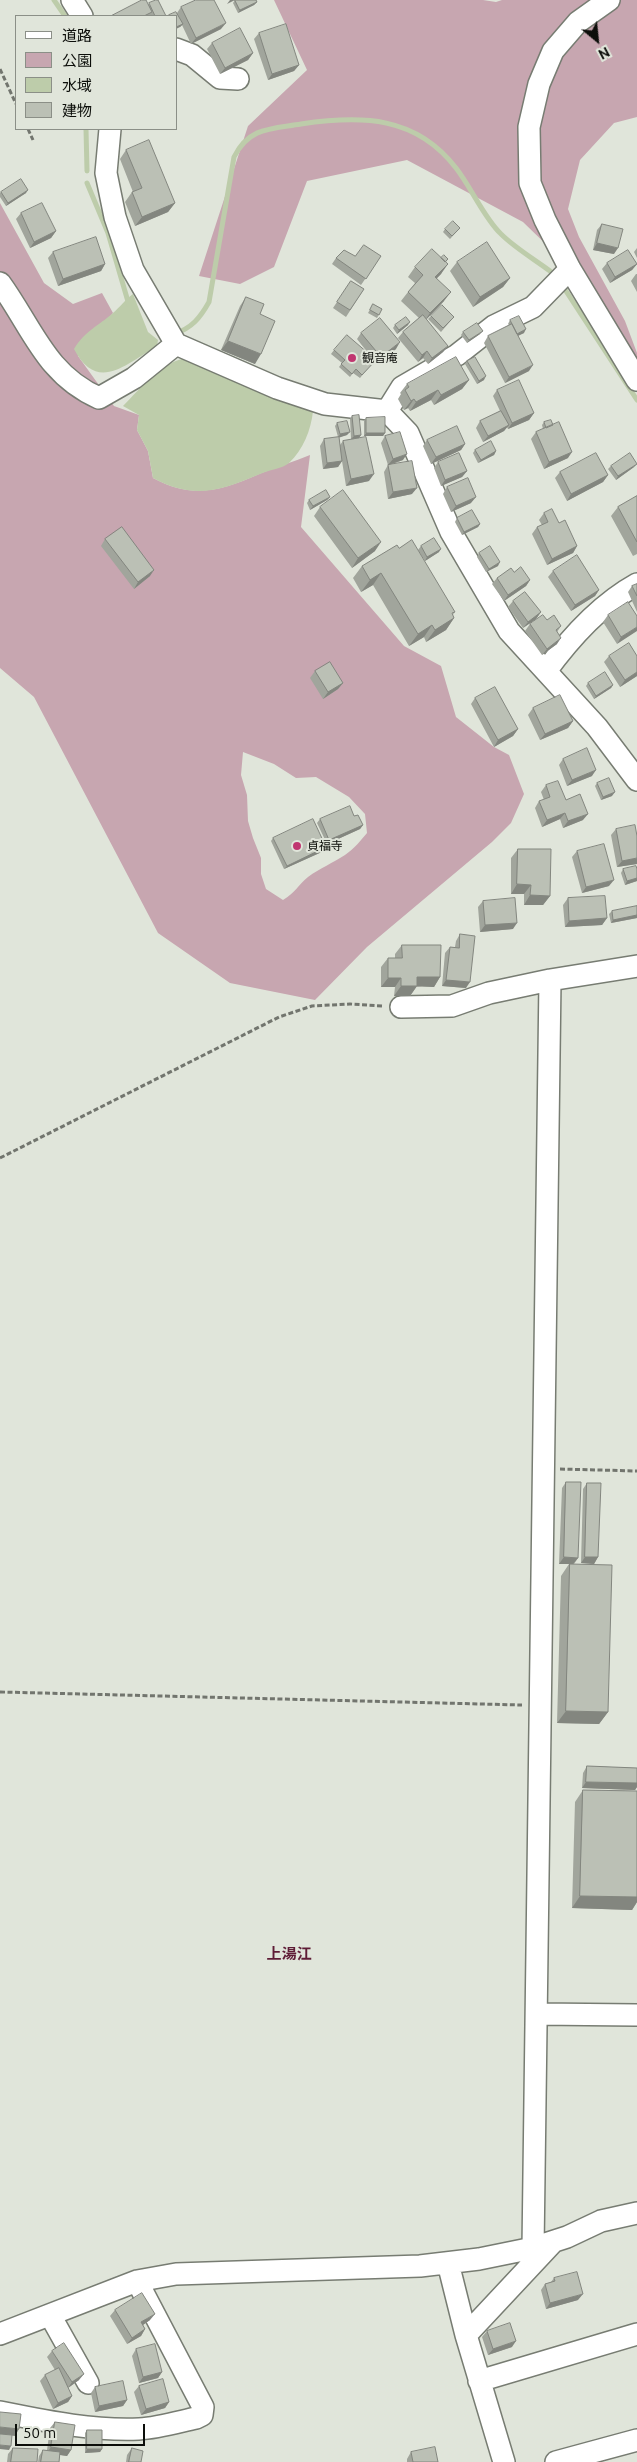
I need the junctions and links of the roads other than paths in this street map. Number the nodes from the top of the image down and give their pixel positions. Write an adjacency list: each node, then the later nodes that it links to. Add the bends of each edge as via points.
1 (72, 0): 3 (street)
2 (609, 0): 7 (street, via 578,22 553,51 539,84 529,127 530,183)
3 (81, 15)
4 (178, 50): 5 (street, via 192,55 220,78)
5 (238, 79)
6 (110, 130): 9 (street, via 106,173 115,216 133,270)
7 (562, 278): 10 (street); 11 (street, via 534,307 494,326 457,356 402,386)
8 (0, 283): 9 (street, via 52,364 79,389 99,398 134,378)
9 (172, 337): 11 (street, via 277,388 325,404)
10 (637, 380)
11 (387, 411): 13 (street, via 408,433 451,532 509,631)
12 (637, 584): 13 (street, via 595,616 563,647)
13 (546, 671): 14 (street, via 597,727)
14 (637, 780)
15 (637, 966): 16 (street)
16 (550, 980): 17 (street, via 489,993 452,1006); 18 (street)
17 (401, 1007)
18 (537, 2014): 19 (street); 22 (street)
19 (637, 2015)
20 (637, 2213): 21 (street, via 601,2221)
21 (555, 2241): 22 (street); 28 (street)
22 (533, 2248): 23 (street)
23 (448, 2263): 24 (street, via 176,2274); 28 (street)
24 (137, 2281): 25 (street); 31 (street, via 203,2407 202,2415 140,2429 51,2422)
25 (50, 2315): 26 (street); 30 (street)
26 (0, 2334)
27 (637, 2334): 29 (street)
28 (466, 2335): 29 (street)
29 (479, 2381): 33 (street)
30 (88, 2383)
31 (0, 2412)
32 (637, 2440): 34 (street)
33 (504, 2462)
34 (556, 2462)

